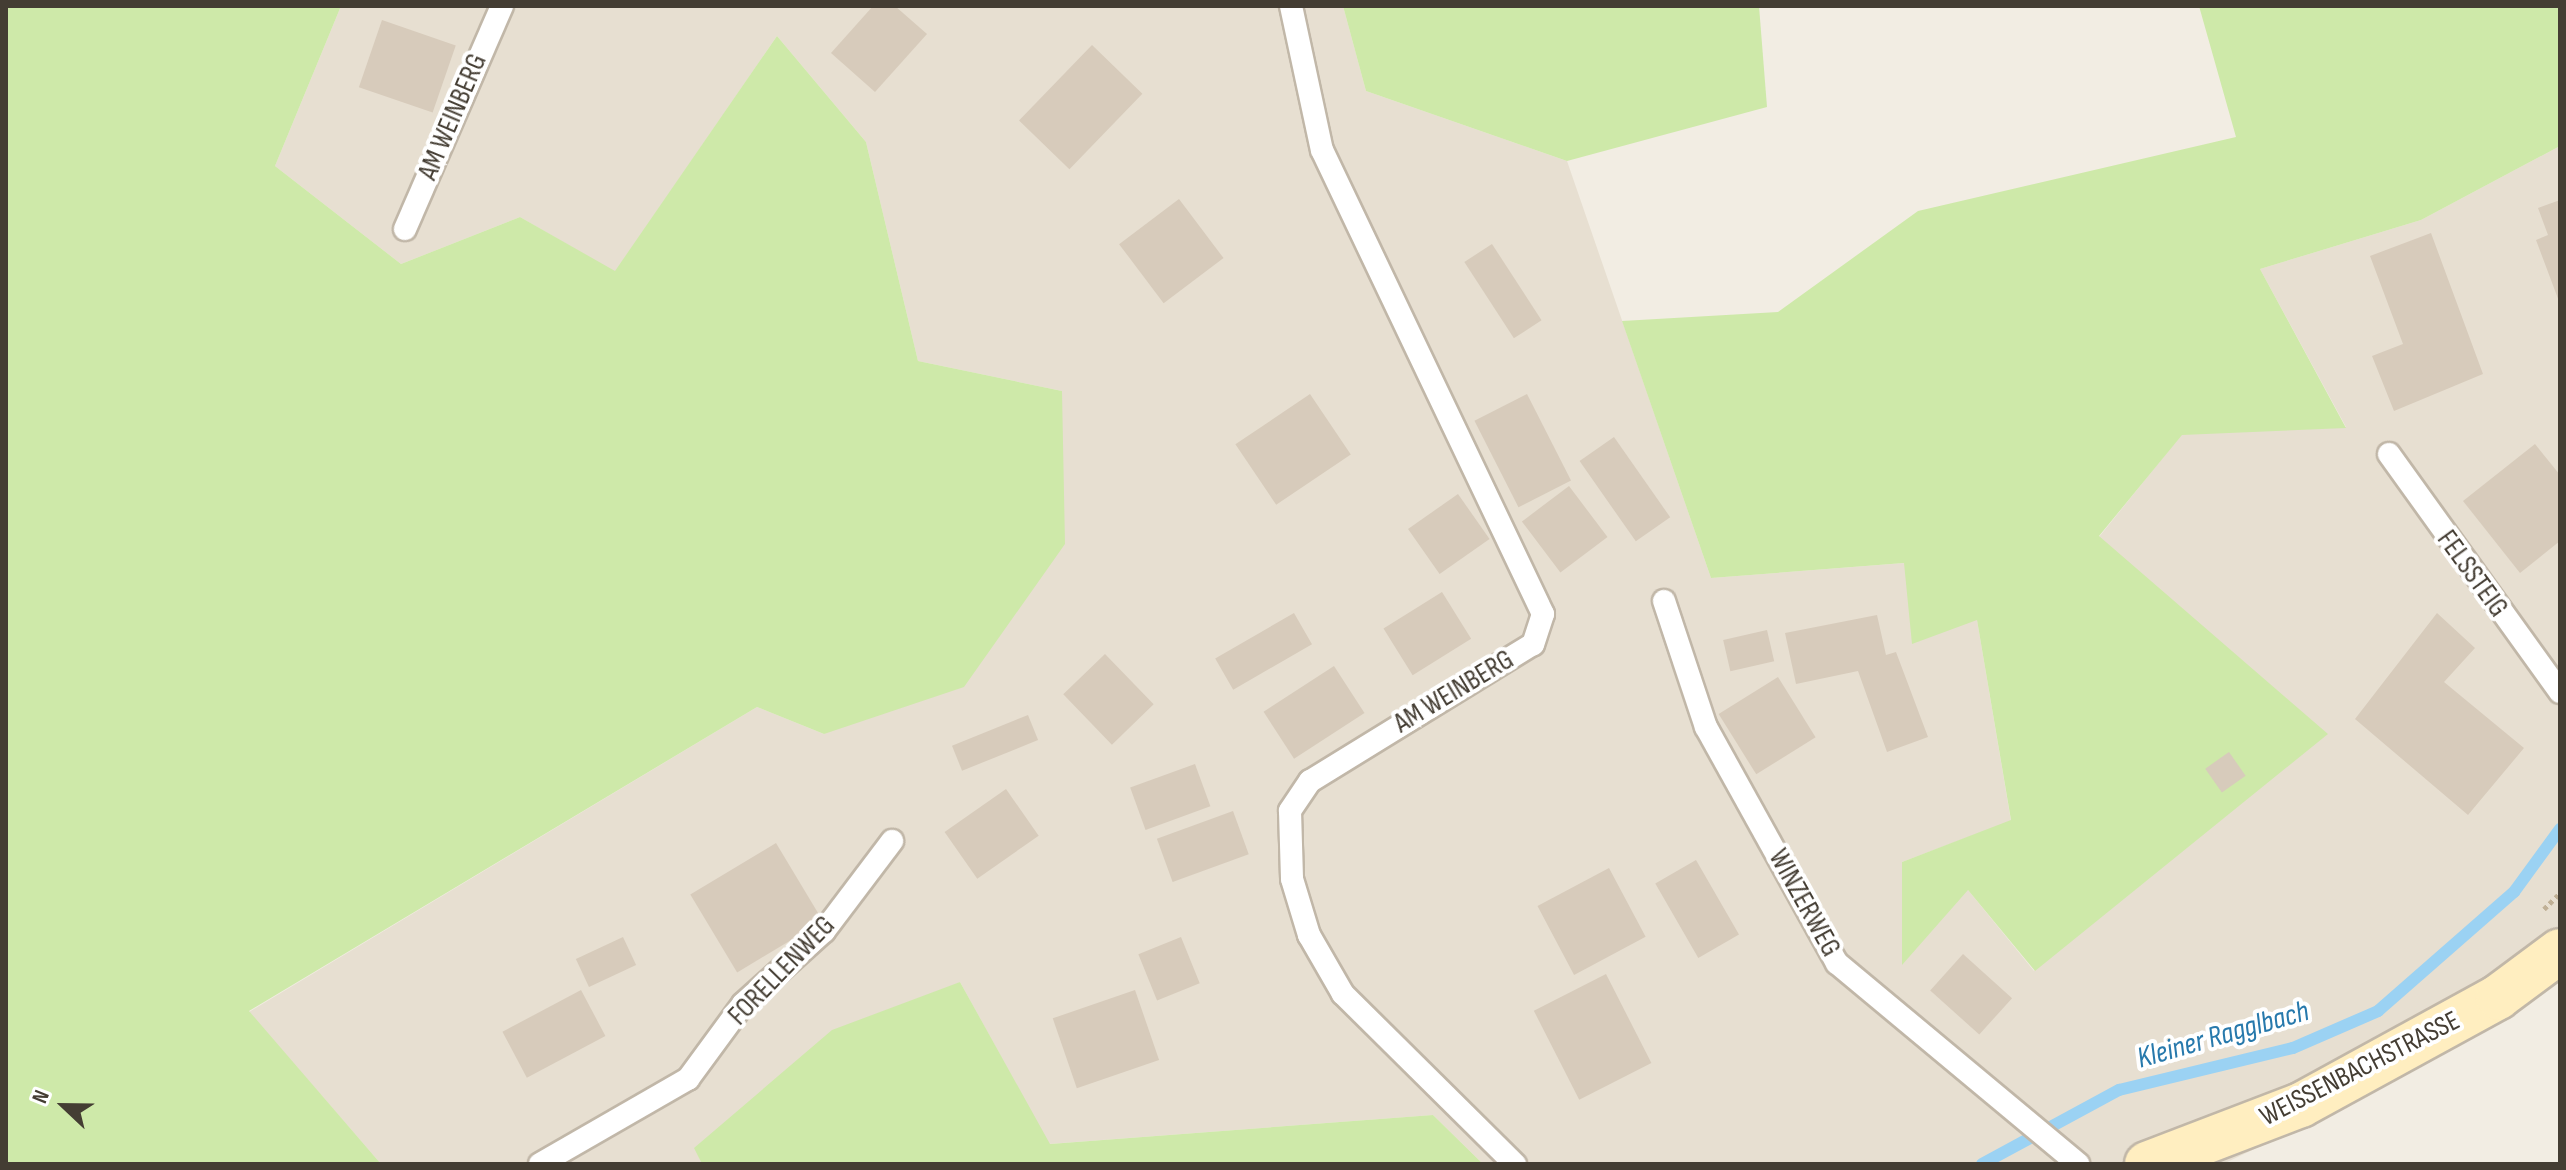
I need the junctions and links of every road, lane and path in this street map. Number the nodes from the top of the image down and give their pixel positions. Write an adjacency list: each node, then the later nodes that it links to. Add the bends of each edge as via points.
1 (502, 6): 3 (lane, AM WEINBERG)
2 (1291, 6): 10 (lane, AM WEINBERG, via 1322,150 1543,614 1533,644 1310,781 1290,811 1292,879 1309,935 1343,994)
3 (405, 229)
4 (2389, 454): 6 (lane, FELSSTEIG)
5 (1664, 601): 11 (lane, WINZERWEG, via 1706,727 1837,963)
6 (2560, 692)
7 (892, 841): 9 (lane, FORELLENWEG, via 824,931 743,1004 688,1079)
8 (2560, 951): 12 (main road, WEISSENBACHSTRASSE, via 2498,997 2301,1105)
9 (540, 1164)
10 (1515, 1164)
11 (2078, 1164)
12 (2147, 1164)

